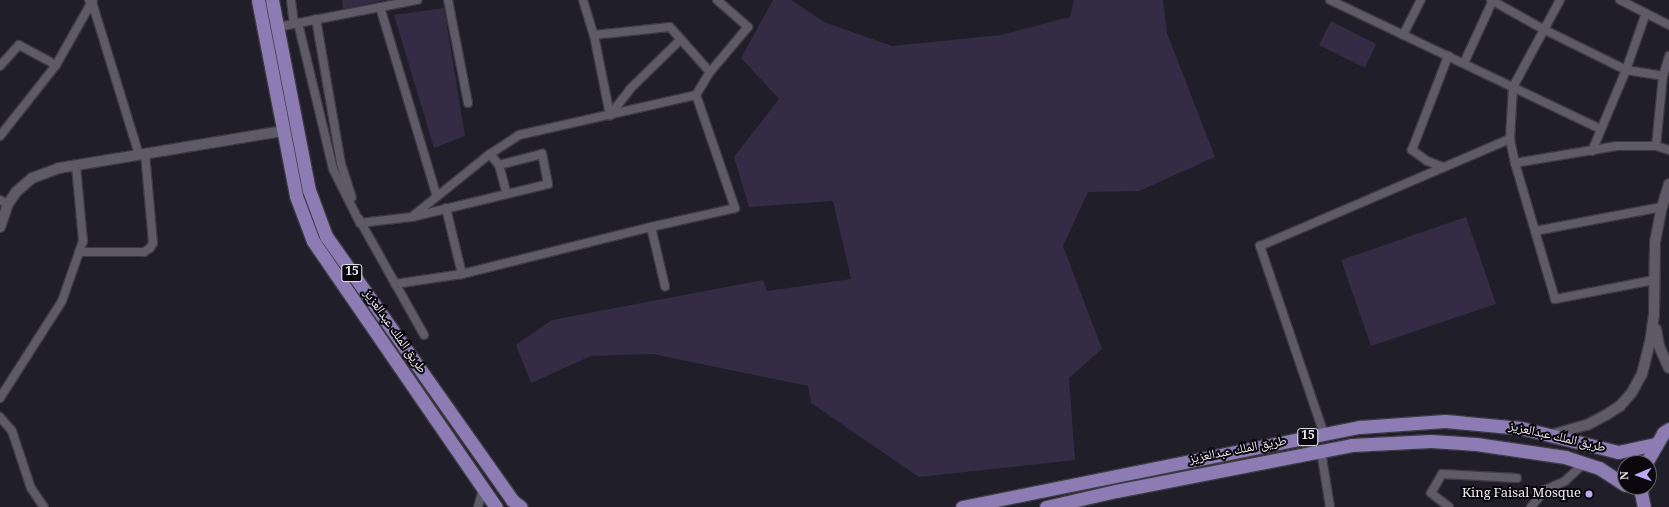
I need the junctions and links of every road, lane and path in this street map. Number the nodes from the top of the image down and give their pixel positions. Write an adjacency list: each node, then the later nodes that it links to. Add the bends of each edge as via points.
1 (258, 0): 37 (highway, طريق الملك عبدالعزيز / 15)
2 (272, 0): 19 (highway, طريق الملك عبدالعزيز / 15)
3 (290, 0): 17 (street)
4 (418, 0): 14 (street)
5 (448, 0): 34 (street)
6 (582, 0): 21 (street)
7 (717, 0): 30 (street, via 748,27)
8 (1330, 0): 22 (street)
9 (1421, 0): 22 (street)
10 (1492, 0): 20 (street); 26 (street)
11 (1560, 0): 20 (street)
12 (1620, 0): 15 (street)
13 (91, 1): 27 (street); 43 (street)
14 (380, 7): 16 (street); 51 (street)
15 (1646, 13): 18 (street); 29 (street)
16 (316, 19): 17 (street); 56 (street, via 341,164)
17 (296, 23): 19 (street); 56 (street, via 333,169)
18 (1669, 25)
19 (278, 27): 83 (highway, طريق الملك عبدالعزيز / 15, via 309,190 326,236 512,500)
20 (1543, 29): 29 (street); 32 (street)
21 (594, 34): 23 (street, via 670,27); 35 (street)
22 (1403, 34): 24 (street)
23 (681, 39): 30 (street); 35 (street, via 630,89)
24 (1448, 56): 26 (street); 48 (street, via 1412,150 1427,161)
25 (1669, 56): 31 (street)
26 (1464, 63): 32 (street)
27 (56, 64): 28 (street, via 19,45); 38 (street)
28 (0, 66)
29 (1626, 70): 31 (street); 36 (street)
30 (710, 72): 33 (street)
31 (1663, 76): 40 (street)
32 (1513, 87): 36 (street); 39 (street)
33 (696, 95): 35 (street); 58 (street, via 735,208)
34 (468, 103)
35 (610, 115): 44 (street, via 519,135)
36 (1601, 129): 42 (street)
37 (283, 131): 43 (street); 79 (highway, طريق الملك عبدالعزيز / 15, via 296,196 313,241)
38 (0, 136)
39 (1510, 139): 45 (street); 48 (street)
40 (1656, 146): 41 (street); 42 (street, via 1617,146)
41 (1669, 150)
42 (1592, 151): 45 (street)
43 (142, 154): 47 (street); 60 (street, via 153,243 150,248 144,252)
44 (490, 154): 46 (street); 51 (street)
45 (1515, 162): 59 (street)
46 (499, 165): 50 (street); 50 (street, via 542,154 548,184)
47 (76, 166): 52 (street, via 59,168 32,178); 60 (street, via 83,240)
48 (1443, 167): 71 (street, via 1260,246)
49 (1669, 184): 53 (street)
50 (507, 194): 54 (street)
51 (437, 197): 55 (street)
52 (4, 202): 57 (street)
53 (1662, 207): 59 (street); 62 (street, via 1655,242)
54 (446, 208): 55 (street); 61 (street)
55 (412, 217): 56 (street)
56 (360, 223): 63 (street)
57 (0, 227)
58 (651, 227): 61 (street); 64 (street)
59 (1535, 231): 62 (street, via 1555,299)
60 (79, 252): 68 (street, via 62,301)
61 (462, 274): 63 (street)
62 (1654, 280): 65 (street)
63 (395, 284): 66 (street)
64 (665, 286)
65 (1654, 315): 67 (street, via 1658,346); 72 (street, via 1644,366 1632,392 1620,406 1587,425)
66 (424, 335)
67 (1669, 368)
68 (0, 398)
69 (0, 417): 80 (street, via 12,431 31,488)
70 (1669, 429): 73 (highway)
71 (1324, 434): 72 (highway, طريق الملك عبدالعزيز / 15, via 1360,427 1445,420 1521,428); 84 (highway, طريق الملك عبدالعزيز / 15)
72 (1551, 435): 73 (highway, طريق الملك عبدالعزيز / 15, via 1618,452)
73 (1656, 444): 75 (highway)
74 (1321, 451): 76 (highway, طريق الملك عبدالعزيز / 15, via 1352,445 1431,441 1521,449); 85 (highway, طريق الملك عبدالعزيز / 15); 86 (street)
75 (1650, 455)
76 (1584, 463): 78 (highway, طريق الملك عبدالعزيز / 15, via 1599,468); 88 (street, via 1565,481 1545,490)
77 (1517, 478): 87 (street, via 1442,474 1431,493)
78 (1617, 480)
79 (483, 489): 81 (street); 82 (highway, طريق الملك عبدالعزيز / 15)
80 (40, 505)
81 (478, 507)
82 (496, 507)
83 (521, 507)
84 (962, 507)
85 (1046, 507)
86 (1330, 507)
87 (1449, 507)
88 (1531, 507)

